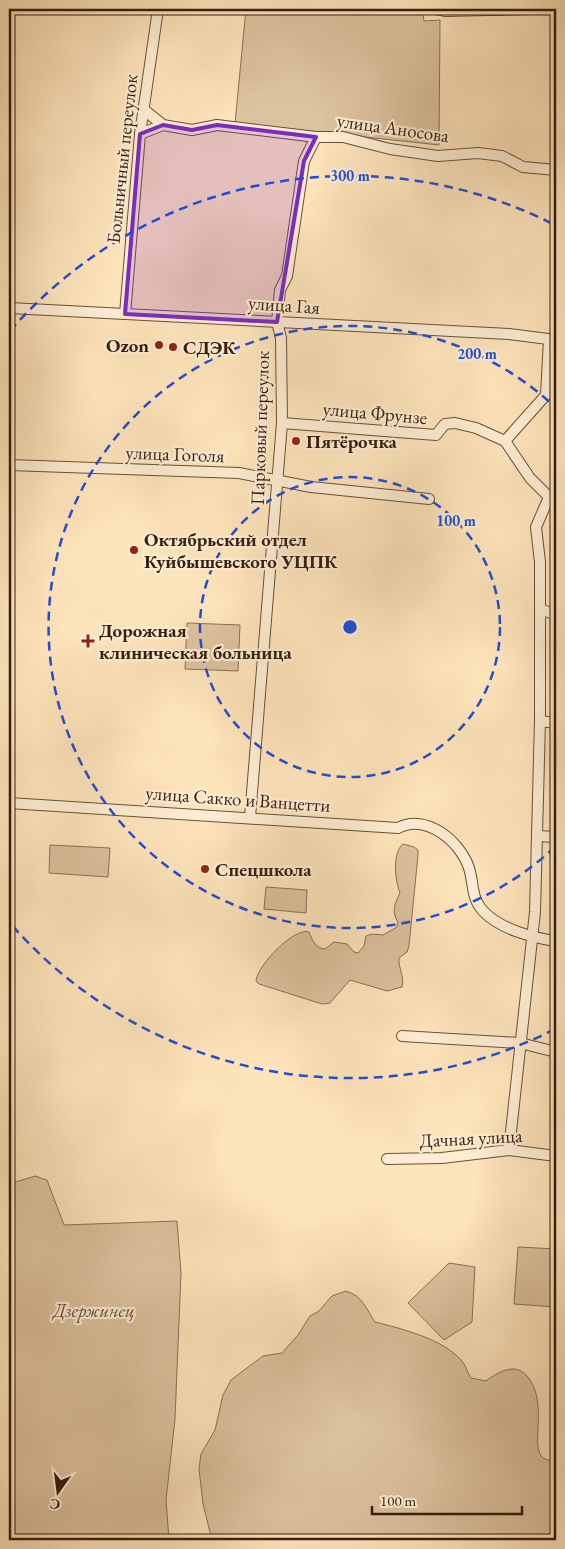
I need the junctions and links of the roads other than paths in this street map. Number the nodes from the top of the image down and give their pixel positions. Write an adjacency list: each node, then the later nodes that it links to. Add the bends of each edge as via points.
1 (158, 9): 4 (street, Больничный переулок)
2 (436, 9): 3 (street)
3 (528, 9)
4 (143, 109): 5 (street, улица Аносова); 6 (street, Больничный переулок)
5 (163, 125): 6 (street); 7 (street, улица Аносова, via 192,130 217,125)
6 (140, 134): 10 (street, Больничный переулок)
7 (316, 137): 8 (street, улица Аносова, via 343,137 390,149 438,156 478,153 502,156 523,167); 11 (street, Парковый переулок, via 304,161)
8 (556, 170)
9 (9, 308): 10 (street, улица Гая)
10 (125, 314): 11 (street, улица Гая)
11 (277, 322): 12 (street, улица Гая); 13 (street, Парковый переулок, via 281,338)
12 (553, 339): 14 (street, via 546,395)
13 (282, 423): 14 (street, улица Фрунзе, via 436,435 445,424 455,424 476,428); 16 (street, Парковый переулок)
14 (505, 441): 17 (street, via 530,478)
15 (9, 466): 16 (street, улица Гоголя, via 239,473)
16 (277, 480): 18 (street, улица Гоголя, via 310,487); 24 (street, Парковый переулок)
17 (553, 497): 19 (street, via 536,527)
18 (429, 499)
19 (540, 609): 20 (street); 21 (street)
20 (556, 615)
21 (540, 721): 22 (street); 25 (street)
22 (556, 723)
23 (9, 802): 24 (street, улица Сакко и Ванцетти)
24 (250, 817): 27 (street, улица Сакко и Ванцетти, via 398,828 419,822 433,828 457,846 469,868 474,900 484,912)
25 (537, 836): 26 (street); 27 (street)
26 (556, 837)
27 (531, 938): 28 (street); 30 (street)
28 (556, 941)
29 (402, 1036): 30 (street)
30 (520, 1043): 31 (street); 32 (street)
31 (556, 1052)
32 (509, 1150): 33 (street, Дачная улица); 34 (street, Дачная улица, via 442,1158)
33 (556, 1156)
34 (387, 1159)

